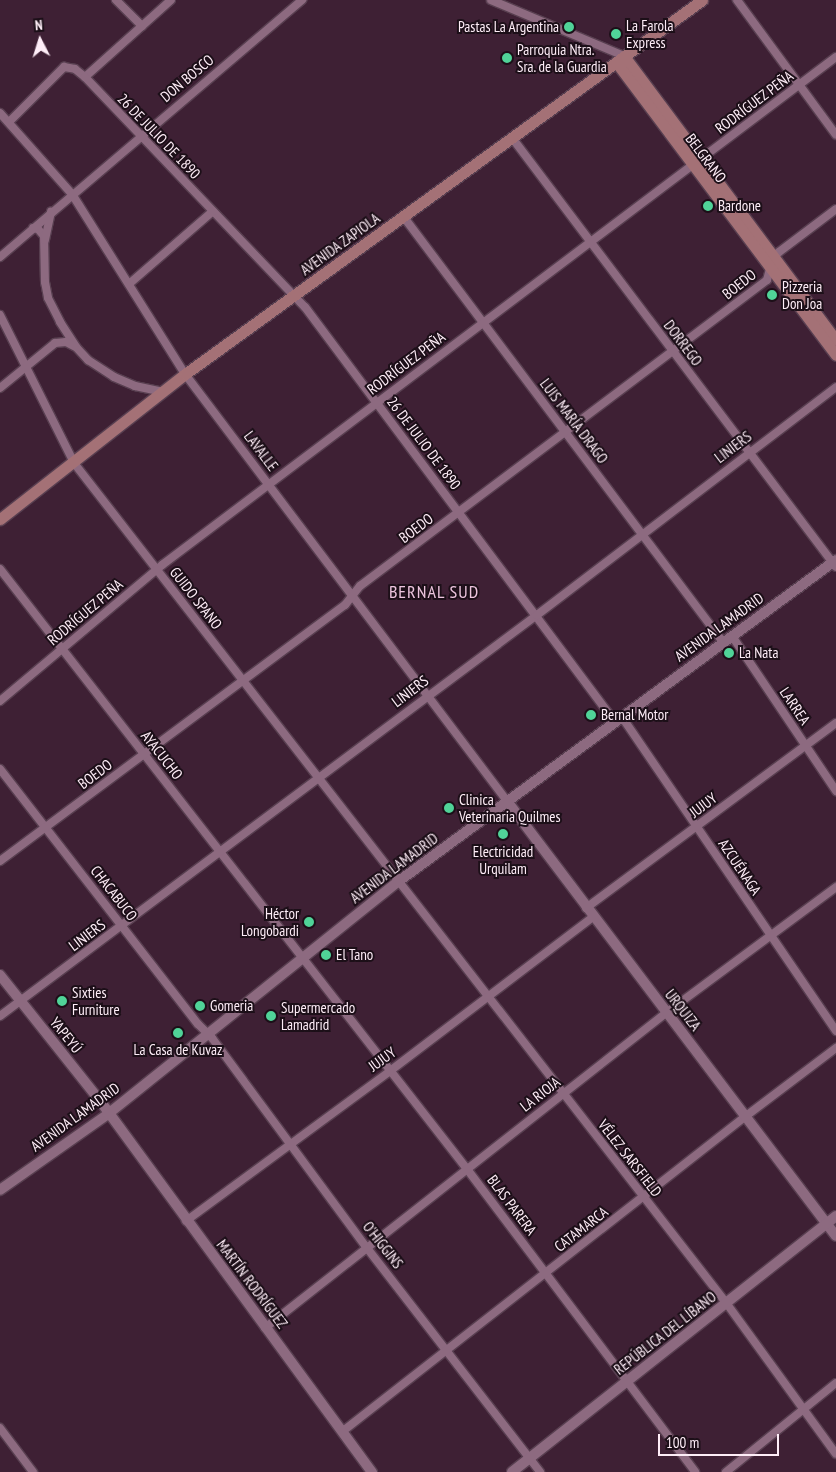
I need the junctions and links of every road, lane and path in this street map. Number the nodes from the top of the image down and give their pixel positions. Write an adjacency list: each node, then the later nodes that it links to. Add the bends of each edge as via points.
1 (116, 0): 7 (street)
2 (171, 0): 7 (street)
3 (302, 0): 15 (street, DON BOSCO)
4 (491, 0): 9 (street, BELGRANO, via 606,49)
5 (702, 0): 9 (main road, AVENIDA ZAPIOLA)
6 (737, 0): 11 (street)
7 (142, 26): 10 (street)
8 (836, 57): 11 (street, RODRÍGUEZ PEÑA)
9 (620, 59): 16 (main road, AVENIDA ZAPIOLA); 17 (main road, BELGRANO)
10 (85, 77): 13 (street, 26 DE JULIO DE 1890, via 70,67 61,70); 15 (street, 26 DE JULIO DE 1890)
11 (799, 85): 14 (street); 17 (street, RODRÍGUEZ PEÑA)
12 (0, 113): 13 (street, LAVALLE)
13 (9, 122): 18 (street, LAVALLE)
14 (836, 135)
15 (140, 136): 18 (street, DON BOSCO); 20 (street, 26 DE JULIO DE 1890)
16 (512, 139): 22 (main road, AVENIDA ZAPIOLA); 25 (street, DORREGO)
17 (696, 163): 25 (street, RODRÍGUEZ PEÑA); 27 (main road, BELGRANO)
18 (72, 194): 21 (street, DON BOSCO); 28 (street, LAVALLE)
19 (836, 209): 27 (street, BOEDO)
20 (213, 211): 28 (street); 29 (street, 26 DE JULIO DE 1890)
21 (51, 212): 23 (street, DON BOSCO); 24 (street)
22 (403, 216): 29 (main road, AVENIDA ZAPIOLA); 31 (street, LUIS MARÍA DRAGO)
23 (33, 228): 24 (street, via 42,233); 26 (street, DON BOSCO)
24 (45, 242): 33 (street, via 46,291 60,322)
25 (590, 243): 31 (street, RODRÍGUEZ PEÑA); 34 (street, DORREGO)
26 (0, 257)
27 (772, 263): 32 (main road, BELGRANO); 34 (street, BOEDO, via 767,280); 35 (main road, BELGRANO)
28 (129, 284): 37 (street, LAVALLE)
29 (293, 295): 37 (main road, AVENIDA ZAPIOLA); 41 (street, 26 DE JULIO DE 1890)
30 (0, 315): 36 (street, GUIDO SPANO)
31 (482, 323): 41 (street, RODRÍGUEZ PEÑA); 42 (street, LUIS MARÍA DRAGO)
32 (836, 340)
33 (76, 346): 36 (street, via 66,342 55,343); 40 (street, via 88,360 114,378)
34 (673, 352): 42 (street, BOEDO); 43 (street, DORREGO)
35 (836, 356)
36 (26, 366): 39 (street); 44 (street, GUIDO SPANO)
37 (186, 374): 40 (main road, AVENIDA ZAPIOLA); 45 (street, LAVALLE)
38 (836, 387): 43 (street, LINIERS)
39 (0, 388)
40 (162, 392): 44 (main road, AVENIDA ZAPIOLA)
41 (376, 402): 45 (street, RODRÍGUEZ PEÑA); 46 (street, 26 DE JULIO DE 1890)
42 (566, 433): 46 (street, BOEDO); 48 (street, LUIS MARÍA DRAGO)
43 (748, 453): 48 (street, LINIERS); 49 (street, DORREGO)
44 (74, 463): 47 (main road, AVENIDA ZAPIOLA); 51 (street, GUIDO SPANO)
45 (268, 484): 51 (street, RODRÍGUEZ PEÑA); 52 (street, LAVALLE)
46 (459, 512): 52 (street, BOEDO, via 360,586); 53 (street, 26 DE JULIO DE 1890)
47 (0, 519)
48 (642, 534): 53 (street, LINIERS); 55 (street, LUIS MARÍA DRAGO)
49 (835, 563): 54 (street, AVENIDA LAMADRID)
50 (0, 569): 56 (street, AYACUCHO)
51 (157, 570): 56 (street, RODRÍGUEZ PEÑA); 57 (street, GUIDO SPANO)
52 (352, 596): 57 (street, BOEDO, via 345,605); 58 (street, LAVALLE)
53 (537, 615): 58 (street, LINIERS); 60 (street, 26 DE JULIO DE 1890)
54 (732, 636): 55 (street, AVENIDA LAMADRID); 62 (street, LARREA)
55 (723, 642): 60 (street, AVENIDA LAMADRID)
56 (63, 648): 59 (street, RODRÍGUEZ PEÑA); 63 (street, AYACUCHO)
57 (242, 681): 63 (street, BOEDO); 65 (street, GUIDO SPANO)
58 (427, 696): 65 (street, LINIERS); 67 (street, LAVALLE)
59 (0, 701)
60 (619, 719): 67 (street, AVENIDA LAMADRID); 69 (street, AZCUÉNAGA)
61 (836, 723): 62 (street, JUJUY)
62 (806, 746): 66 (street, LARREA); 69 (street, JUJUY)
63 (144, 754): 68 (street, BOEDO); 70 (street, AYACUCHO)
64 (0, 769): 68 (street, CHACABUCO)
65 (318, 778): 70 (street, LINIERS); 72 (street, GUIDO SPANO)
66 (836, 791)
67 (507, 801): 72 (street, AVENIDA LAMADRID); 74 (street, URQUIZA)
68 (46, 828): 71 (street, BOEDO); 75 (street, CHACABUCO)
69 (696, 828): 74 (street, JUJUY); 76 (street, AZCUÉNAGA)
70 (219, 851): 75 (street, LINIERS); 77 (street, AYACUCHO)
71 (0, 861)
72 (399, 881): 77 (street, AVENIDA LAMADRID); 79 (street, VÉLEZ SARSFIELD)
73 (836, 887): 76 (street, LA RIOJA)
74 (590, 912): 79 (street, JUJUY); 81 (street, URQUIZA)
75 (122, 927): 80 (street, LINIERS); 84 (street, CHACABUCO)
76 (770, 936): 81 (street, LA RIOJA); 83 (street, AZCUÉNAGA)
77 (304, 957): 84 (street, AVENIDA LAMADRID); 86 (street, BLAS PARERA)
78 (0, 974): 80 (street, YAPEYÚ)
79 (488, 997): 86 (street, JUJUY); 87 (street, VÉLEZ SARSFIELD)
80 (20, 1002): 82 (street, LINIERS); 88 (street, YAPEYÚ)
81 (666, 1014): 87 (street, LA RIOJA); 89 (street, URQUIZA)
82 (0, 1016)
83 (836, 1031)
84 (208, 1033): 88 (street, AVENIDA LAMADRID); 90 (street, O'HIGGINS)
85 (836, 1048): 89 (street, CATAMARCA)
86 (390, 1071): 90 (street, JUJUY); 91 (street, BLAS PARERA)
87 (563, 1094): 91 (street, LA RIOJA); 93 (street, VÉLEZ SARSFIELD)
88 (108, 1114): 92 (street, AVENIDA LAMADRID); 95 (street, MARTÍN RODRÍGUEZ)
89 (746, 1116): 93 (street, CATAMARCA); 96 (street, URQUIZA)
90 (289, 1143): 95 (street, JUJUY); 98 (street, O'HIGGINS)
91 (467, 1169): 98 (street, LA RIOJA); 99 (street, BLAS PARERA)
92 (0, 1190)
93 (643, 1197): 99 (street, CATAMARCA); 100 (street, VÉLEZ SARSFIELD)
94 (836, 1216): 96 (street, REPÚBLICA DEL LÍBANO)
95 (186, 1221): 101 (street, MARTÍN RODRÍGUEZ)
96 (828, 1224): 97 (street, URQUIZA); 100 (street, REPÚBLICA DEL LÍBANO)
97 (836, 1236)
98 (367, 1248): 101 (street, LA RIOJA); 102 (street, O'HIGGINS)
99 (546, 1274): 102 (street, CATAMARCA); 103 (street, BLAS PARERA)
100 (727, 1304): 103 (street, REPÚBLICA DEL LÍBANO); 105 (street, VÉLEZ SARSFIELD)
101 (266, 1328): 107 (street, MARTÍN RODRÍGUEZ)
102 (447, 1350): 107 (street, CATAMARCA); 109 (street, O'HIGGINS)
103 (628, 1380): 109 (street, REPÚBLICA DEL LÍBANO); 114 (street, BLAS PARERA)
104 (836, 1383): 105 (street)
105 (803, 1409): 108 (street, VÉLEZ SARSFIELD); 115 (street)
106 (0, 1428): 110 (street)
107 (343, 1431): 111 (street, MARTÍN RODRÍGUEZ)
108 (836, 1454)
109 (530, 1458): 112 (street, REPÚBLICA DEL LÍBANO); 113 (street, O'HIGGINS)
110 (33, 1472)
111 (372, 1472)
112 (512, 1472)
113 (540, 1472)
114 (695, 1472)
115 (726, 1472)

